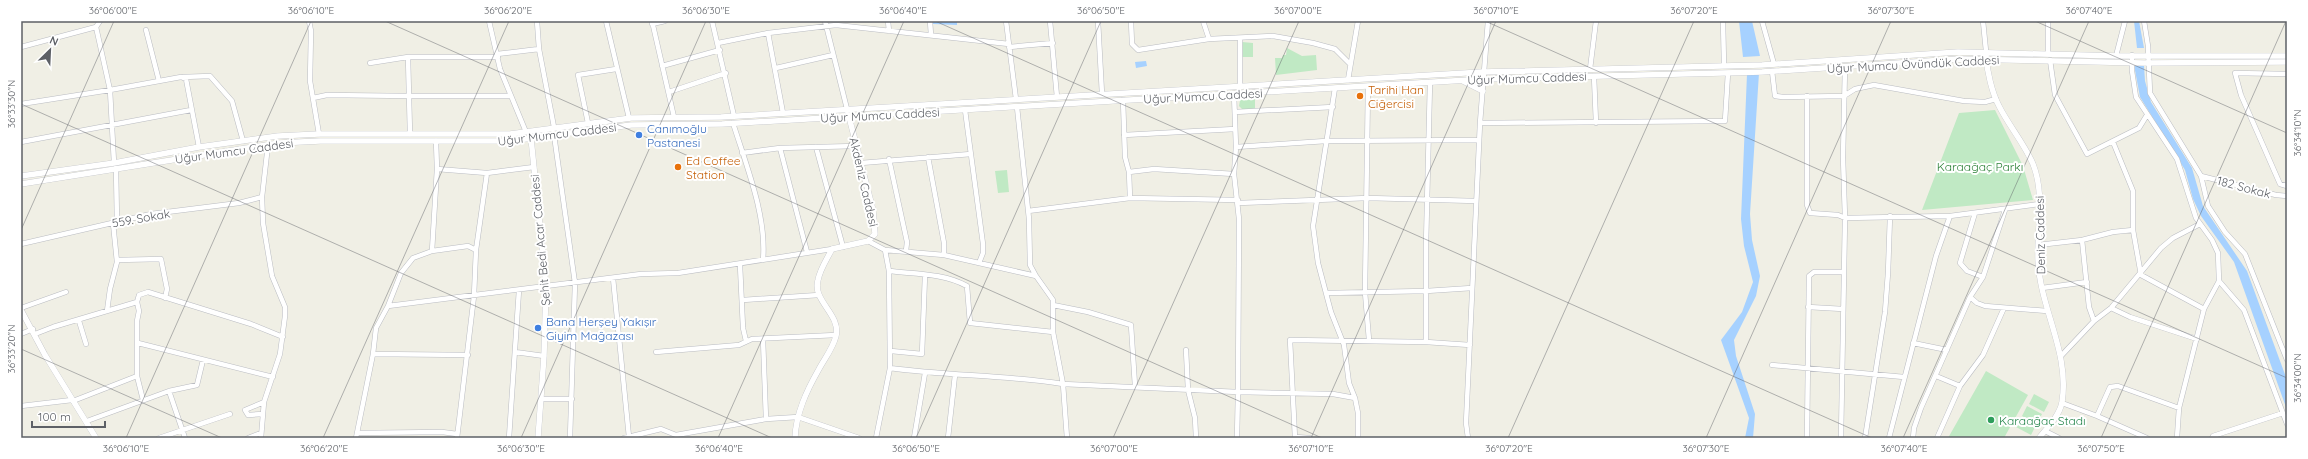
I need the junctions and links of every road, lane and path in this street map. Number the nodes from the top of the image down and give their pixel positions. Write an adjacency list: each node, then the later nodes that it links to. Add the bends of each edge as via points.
1 (100, 21): 27 (street)
2 (309, 21): 92 (street, via 310,81)
3 (489, 21): 44 (street)
4 (536, 21): 38 (street)
5 (606, 21): 62 (street)
6 (665, 21): 24 (street)
7 (712, 21): 34 (street)
8 (888, 21): 29 (street)
9 (930, 21): 31 (street)
10 (1006, 21): 37 (street)
11 (1050, 21): 35 (street)
12 (1098, 21): 85 (street)
13 (1131, 21): 33 (street, via 1132,44 1138,50)
14 (1203, 21): 33 (street)
15 (1358, 21): 55 (street)
16 (1488, 21): 65 (street)
17 (1596, 21): 63 (street)
18 (1723, 21): 59 (street)
19 (1762, 21): 56 (street)
20 (1983, 21): 40 (street)
21 (2048, 21): 41 (street)
22 (2125, 21): 45 (street)
23 (2144, 21): 46 (street)
24 (652, 23): 58 (street)
25 (826, 23): 26 (street); 30 (street); 42 (street)
26 (851, 23): 29 (street)
27 (96, 27): 36 (street); 82 (street)
28 (146, 30): 76 (street)
29 (889, 31): 31 (street)
30 (768, 32): 34 (street); 61 (street)
31 (931, 35): 37 (street)
32 (1240, 38): 33 (street); 55 (street, via 1273,36 1313,43 1335,49); 78 (street)
33 (1209, 39)
34 (718, 43): 39 (street)
35 (1053, 43): 37 (street); 91 (street)
36 (21, 46)
37 (1009, 46): 93 (street)
38 (539, 49): 44 (street); 115 (street)
39 (720, 50): 58 (street); 67 (street)
40 (1986, 51): 41 (street, Uğur Mumcu Övündük Caddesi); 49 (street, Deniz Caddesi); 56 (street, Uğur Mumcu Övündük Caddesi)
41 (2048, 53): 45 (street, Uğur Mumcu Övündük Caddesi)
42 (833, 55): 61 (street); 99 (street)
43 (2134, 55): 45 (street, Uğur Mumcu Övündük Caddesi); 46 (street, Uğur Mumcu Övündük Caddesi); 51 (street)
44 (497, 56): 48 (street); 88 (street)
45 (2116, 56)
46 (2147, 56): 47 (street); 54 (street)
47 (2287, 56)
48 (408, 57): 53 (street); 87 (street)
49 (1986, 59): 50 (street, Uğur Mumcu Övündük Caddesi); 60 (street, Uğur Mumcu Övündük Caddesi); 94 (street, Deniz Caddesi)
50 (2050, 60): 51 (street, Uğur Mumcu Övündük Caddesi); 130 (street, via 2055,95 2087,154)
51 (2134, 62): 54 (street, Uğur Mumcu Övündük Caddesi); 104 (street, via 2136,97)
52 (2287, 62): 54 (street)
53 (370, 63)
54 (2146, 63): 149 (street, via 2150,93)
55 (1350, 64): 74 (street)
56 (1774, 64): 57 (street, Uğur Mumcu Övündük Caddesi)
57 (1742, 65): 59 (street, Uğur Mumcu Caddesi)
58 (662, 66): 84 (street)
59 (1724, 66): 63 (street, Uğur Mumcu Caddesi)
60 (1845, 67): 64 (street, Uğur Mumcu Övündük Caddesi); 90 (street)
61 (776, 68): 103 (street)
62 (616, 69): 108 (street); 109 (street, via 578,76)
63 (1590, 69): 65 (street, Uğur Mumcu Caddesi)
64 (1772, 71): 66 (street, Uğur Mumcu Övündük Caddesi); 89 (street, via 1774,96)
65 (1485, 72): 72 (street); 74 (street, Uğur Mumcu Caddesi)
66 (1742, 72): 68 (street, Uğur Mumcu Caddesi)
67 (726, 73): 84 (street); 105 (street)
68 (1728, 73): 70 (street, Uğur Mumcu Caddesi); 112 (street, via 1725,121)
69 (2287, 74): 151 (street, via 2235,73 2240,95 2280,184)
70 (1594, 76): 72 (street, Uğur Mumcu Caddesi); 112 (street)
71 (181, 77): 76 (street); 100 (street, via 186,79); 124 (street, via 210,76 232,101)
72 (1485, 79): 75 (street, Uğur Mumcu Caddesi); 83 (street)
73 (1336, 80): 74 (street, Uğur Mumcu Caddesi); 78 (street, Uğur Mumcu Caddesi); 81 (street)
74 (1348, 80): 80 (street)
75 (1461, 80): 77 (street, Uğur Mumcu Caddesi); 83 (street)
76 (159, 81): 82 (street)
77 (1430, 82): 79 (street, Uğur Mumcu Caddesi); 128 (street)
78 (1240, 86): 85 (street, Uğur Mumcu Caddesi)
79 (1368, 86): 80 (street, Uğur Mumcu Caddesi); 127 (street)
80 (1349, 87): 81 (street, Uğur Mumcu Caddesi)
81 (1335, 88): 86 (street, Uğur Mumcu Caddesi); 98 (street)
82 (110, 90): 96 (street); 113 (street)
83 (1483, 91): 111 (street)
84 (669, 92): 107 (street)
85 (1102, 94): 91 (street, Uğur Mumcu Caddesi)
86 (1234, 94): 95 (street, Uğur Mumcu Caddesi); 102 (street)
87 (408, 96): 88 (street); 92 (street, via 327,95); 119 (street)
88 (510, 96): 117 (street)
89 (1807, 96): 90 (street); 166 (street, via 1807,207 1810,213)
90 (1844, 96): 94 (street, via 1855,89 1874,85 1964,101 1985,102); 166 (street)
91 (1057, 97): 93 (street, Uğur Mumcu Caddesi)
92 (313, 98): 118 (street)
93 (1016, 99): 99 (street, Uğur Mumcu Caddesi)
94 (1996, 99): 160 (street, Deniz Caddesi, via 2033,164 2039,183)
95 (1123, 100): 97 (street, Uğur Mumcu Caddesi); 121 (street)
96 (21, 104)
97 (1017, 107): 101 (street, Uğur Mumcu Caddesi); 162 (street)
98 (1333, 108): 102 (street); 126 (street)
99 (847, 109): 103 (street, Uğur Mumcu Caddesi); 106 (street, Akdeniz Caddesi)
100 (191, 110): 113 (street); 132 (street)
101 (964, 110): 106 (street, Uğur Mumcu Caddesi); 138 (street)
102 (1235, 112): 116 (street)
103 (783, 113): 105 (street, Uğur Mumcu Caddesi)
104 (2147, 114): 130 (street, via 2139,128); 168 (street, via 2177,159)
105 (734, 116): 107 (street, Uğur Mumcu Caddesi)
106 (850, 116): 110 (street, Uğur Mumcu Caddesi); 133 (street, Akdeniz Caddesi)
107 (674, 117): 108 (street, Uğur Mumcu Caddesi); 114 (street)
108 (629, 118): 109 (street, Uğur Mumcu Caddesi)
109 (588, 123): 115 (street, Uğur Mumcu Caddesi)
110 (733, 123): 114 (street, Uğur Mumcu Caddesi); 137 (street)
111 (1480, 123): 112 (street); 123 (street)
112 (1596, 123)
113 (112, 124): 129 (street); 142 (street)
114 (674, 125): 120 (street, Uğur Mumcu Caddesi, via 631,125)
115 (554, 127): 117 (street, Uğur Mumcu Caddesi)
116 (1235, 129): 121 (street); 135 (street)
117 (526, 132): 119 (street, Uğur Mumcu Caddesi)
118 (319, 134): 119 (street, Uğur Mumcu Caddesi); 124 (street, Uğur Mumcu Caddesi)
119 (410, 134)
120 (554, 135): 122 (street, Uğur Mumcu Caddesi); 195 (street)
121 (1124, 135): 145 (street)
122 (531, 138): 125 (street, Uğur Mumcu Caddesi, via 510,141); 143 (street, Şehit Bedi Acar Caddesi)
123 (1479, 140): 128 (street); 159 (street)
124 (243, 141): 132 (street, Uğur Mumcu Caddesi)
125 (436, 141): 131 (street, Uğur Mumcu Caddesi, via 320,141); 144 (street)
126 (1326, 141): 127 (street); 135 (street); 156 (street)
127 (1367, 141): 128 (street); 155 (street)
128 (1430, 141): 157 (street)
129 (21, 142)
130 (2113, 142): 169 (street, via 2133,191)
131 (268, 145): 142 (street, Uğur Mumcu Caddesi); 153 (street)
132 (199, 146): 142 (street, Uğur Mumcu Caddesi)
133 (856, 146): 134 (street); 141 (street, Akdeniz Caddesi)
134 (816, 147): 136 (street); 174 (street)
135 (1236, 147): 147 (street)
136 (780, 148): 137 (street); 180 (street)
137 (742, 153): 183 (street, via 765,236)
138 (971, 154): 139 (street); 184 (street, via 983,244)
139 (928, 157): 140 (street); 181 (street)
140 (889, 159): 141 (street); 179 (street, via 907,242)
141 (860, 163): 171 (street, Akdeniz Caddesi, via 876,226 875,234)
142 (115, 166): 148 (street, Uğur Mumcu Caddesi); 150 (street, Uğur Mumcu Caddesi); 167 (street)
143 (534, 167): 146 (street); 196 (street, Şehit Bedi Acar Caddesi)
144 (437, 169): 146 (street); 178 (street)
145 (1129, 172): 147 (street, via 1154,169); 154 (street)
146 (487, 173): 176 (street)
147 (1234, 174): 158 (street)
148 (21, 176)
149 (2201, 176): 152 (street, 182 Sokak); 247 (street, via 2208,206 2248,260)
150 (21, 184)
151 (2287, 186)
152 (2287, 196)
153 (262, 197): 167 (street, 559. Sokak, via 239,203 151,214); 226 (street, via 263,223 272,276 285,307)
154 (1130, 198): 158 (street); 162 (street)
155 (1368, 198): 156 (street); 157 (street); 202 (street)
156 (1318, 200): 158 (street); 203 (street, via 1313,226 1315,250)
157 (1428, 200): 159 (street); 200 (street)
158 (1238, 201): 264 (street)
159 (1476, 201): 197 (street)
160 (2039, 204): 161 (street); 173 (street, Deniz Caddesi)
161 (2005, 210): 163 (street); 191 (street)
162 (1028, 211): 190 (street, via 1030,265)
163 (1974, 213): 165 (street); 191 (street, via 1960,263 1967,271)
164 (1890, 216): 165 (street); 166 (street); 253 (street, via 1887,289)
165 (1950, 216): 233 (street, via 1936,256)
166 (1845, 218): 187 (street)
167 (115, 222): 172 (street, 559. Sokak); 182 (street)
168 (2200, 224): 189 (street, via 2173,238 2161,248); 193 (street, via 2218,253)
169 (2133, 230): 170 (street); 189 (street)
170 (2082, 240): 173 (street); 194 (street)
171 (868, 241): 174 (street, Akdeniz Caddesi); 177 (street)
172 (21, 244)
173 (2038, 245): 198 (street, Deniz Caddesi)
174 (843, 247): 175 (street, Akdeniz Caddesi)
175 (832, 249): 180 (street); 204 (street, via 817,281)
176 (476, 250): 178 (street, via 468,246); 205 (street)
177 (885, 250): 179 (street); 186 (street)
178 (432, 251): 211 (street, via 413,258 401,273)
179 (906, 251): 181 (street)
180 (807, 252): 183 (street)
181 (944, 255): 184 (street)
182 (117, 260): 207 (street, via 161,259 167,289); 219 (street)
183 (763, 260): 185 (street)
184 (980, 263): 190 (street)
185 (740, 265): 192 (street); 208 (street)
186 (889, 271): 188 (street); 239 (street)
187 (1842, 272): 212 (street, via 1810,273); 216 (street)
188 (925, 275): 223 (street, via 959,281 967,286 970,323); 239 (street, via 922,354)
189 (2141, 275): 214 (street); 217 (street)
190 (1036, 276): 210 (street, via 1051,295)
191 (1983, 277): 206 (street)
192 (613, 278): 195 (street); 288 (street)
193 (2219, 281): 217 (street); 275 (street, via 2244,310)
194 (2087, 282): 198 (street); 221 (street, via 2089,307)
195 (575, 283): 196 (street); 268 (street)
196 (546, 286): 199 (street); 244 (street, Şehit Bedi Acar Caddesi)
197 (1472, 288): 200 (street); 236 (street)
198 (2042, 288): 218 (street, Deniz Caddesi)
199 (519, 290): 205 (street); 240 (street)
200 (1426, 291): 202 (street); 232 (street)
201 (66, 292): 215 (street)
202 (1365, 292): 203 (street); 230 (street)
203 (1327, 293): 229 (street)
204 (819, 295): 208 (street); 225 (street, via 834,318 837,326)
205 (474, 296): 211 (street); 243 (street)
206 (1970, 297): 213 (street, via 1977,303); 238 (street)
207 (165, 298): 209 (street, via 145,292 139,295); 226 (street, via 252,324)
208 (743, 300): 231 (street, via 743,328)
209 (137, 302): 219 (street); 235 (street)
210 (1053, 305): 223 (street); 260 (street, via 1088,312 1131,326)
211 (388, 306): 242 (street, via 376,328)
212 (1808, 307): 216 (street); 250 (street)
213 (2004, 308): 218 (street); 261 (street, via 1983,355)
214 (2111, 308): 221 (street); 228 (street)
215 (21, 309): 222 (street)
216 (1843, 309): 251 (street)
217 (2204, 309): 228 (street)
218 (2047, 311): 245 (street, Deniz Caddesi)
219 (107, 312): 220 (street)
220 (79, 321): 222 (street); 234 (street)
221 (2094, 321): 245 (street)
222 (34, 332): 224 (street); 269 (street, via 44,355)
223 (1054, 332): 259 (street)
224 (21, 334)
225 (836, 335): 227 (street); 279 (street, via 832,347 804,395)
226 (283, 337): 257 (street)
227 (763, 339): 231 (street); 280 (street)
228 (2196, 339): 274 (street)
229 (1342, 340): 230 (street); 265 (street, via 1290,340); 266 (street, via 1349,383)
230 (1369, 340): 232 (street)
231 (746, 341): 241 (street, via 739,345)
232 (1426, 342): 236 (street)
233 (1913, 343): 238 (street); 258 (street)
234 (86, 344)
235 (138, 344): 246 (street); 255 (street)
236 (1470, 345): 309 (street, via 1466,423)
237 (1186, 350): 262 (street)
238 (1947, 350): 256 (street)
239 (891, 351): 249 (street)
240 (515, 352): 244 (street); 295 (street)
241 (656, 352)
242 (373, 354): 243 (street); 285 (street)
243 (468, 354): 287 (street)
244 (544, 356): 267 (street, Şehit Bedi Acar Caddesi)
245 (2061, 356): 272 (street, Deniz Caddesi)
246 (203, 360): 257 (street); 263 (street, via 197,385)
247 (2287, 360)
248 (1772, 365): 250 (street)
249 (890, 368): 252 (street); 301 (street)
250 (1808, 368): 251 (street); 310 (street)
251 (1841, 371): 253 (street); 311 (street)
252 (925, 373): 254 (street); 302 (street)
253 (1873, 374): 258 (street); 312 (street)
254 (955, 375): 259 (street); 303 (street)
255 (136, 376): 269 (street); 270 (street)
256 (1936, 376): 261 (street); 314 (street, via 1921,408)
257 (273, 377): 271 (street)
258 (1904, 377): 313 (street)
259 (1063, 384): 260 (street); 304 (street)
260 (1134, 386): 262 (street)
261 (1960, 386): 315 (street)
262 (1188, 390): 264 (street); 305 (street, via 1195,418)
263 (169, 391): 270 (street); 283 (street)
264 (1238, 392): 265 (street); 306 (street)
265 (1292, 393): 266 (street, via 1333,394); 289 (street)
266 (1355, 398): 308 (street)
267 (541, 399): 268 (street); 296 (street, Şehit Bedi Acar Caddesi)
268 (572, 399): 297 (street)
269 (72, 400): 273 (street); 281 (street)
270 (143, 400): 281 (street)
271 (264, 402): 277 (street); 277 (street, via 245,410 248,415)
272 (2062, 403): 278 (street); 284 (street, Deniz Caddesi)
273 (21, 406)
274 (2179, 408): 278 (street, via 2118,386 2110,387); 319 (street)
275 (2283, 413): 282 (street); 320 (street)
276 (230, 414): 283 (street)
277 (263, 414): 286 (street)
278 (2097, 416): 318 (street)
279 (798, 417): 280 (street); 299 (street); 300 (street)
280 (766, 420): 288 (street, via 676,435 661,429)
281 (87, 421): 290 (street)
282 (2287, 424)
283 (182, 429): 291 (street); 292 (street)
284 (2045, 431): 316 (street, Deniz Caddesi); 317 (street)
285 (358, 432): 287 (street, via 442,432); 294 (street)
286 (261, 435): 293 (street)
287 (457, 436)
288 (629, 437): 298 (street)
289 (1295, 437): 307 (street)
290 (96, 438)
291 (159, 438)
292 (185, 438)
293 (248, 438)
294 (356, 438)
295 (509, 438)
296 (538, 438)
297 (570, 438)
298 (624, 438)
299 (795, 438)
300 (859, 438)
301 (876, 438)
302 (914, 438)
303 (948, 438)
304 (1067, 438)
305 (1196, 438)
306 (1237, 438)
307 (1310, 438)
308 (1358, 438)
309 (1468, 438)
310 (1807, 438)
311 (1841, 438)
312 (1865, 438)
313 (1889, 438)
314 (1913, 438)
315 (1937, 438)
316 (2040, 438)
317 (2059, 438)
318 (2148, 438)
319 (2177, 438)
320 (2212, 438)

